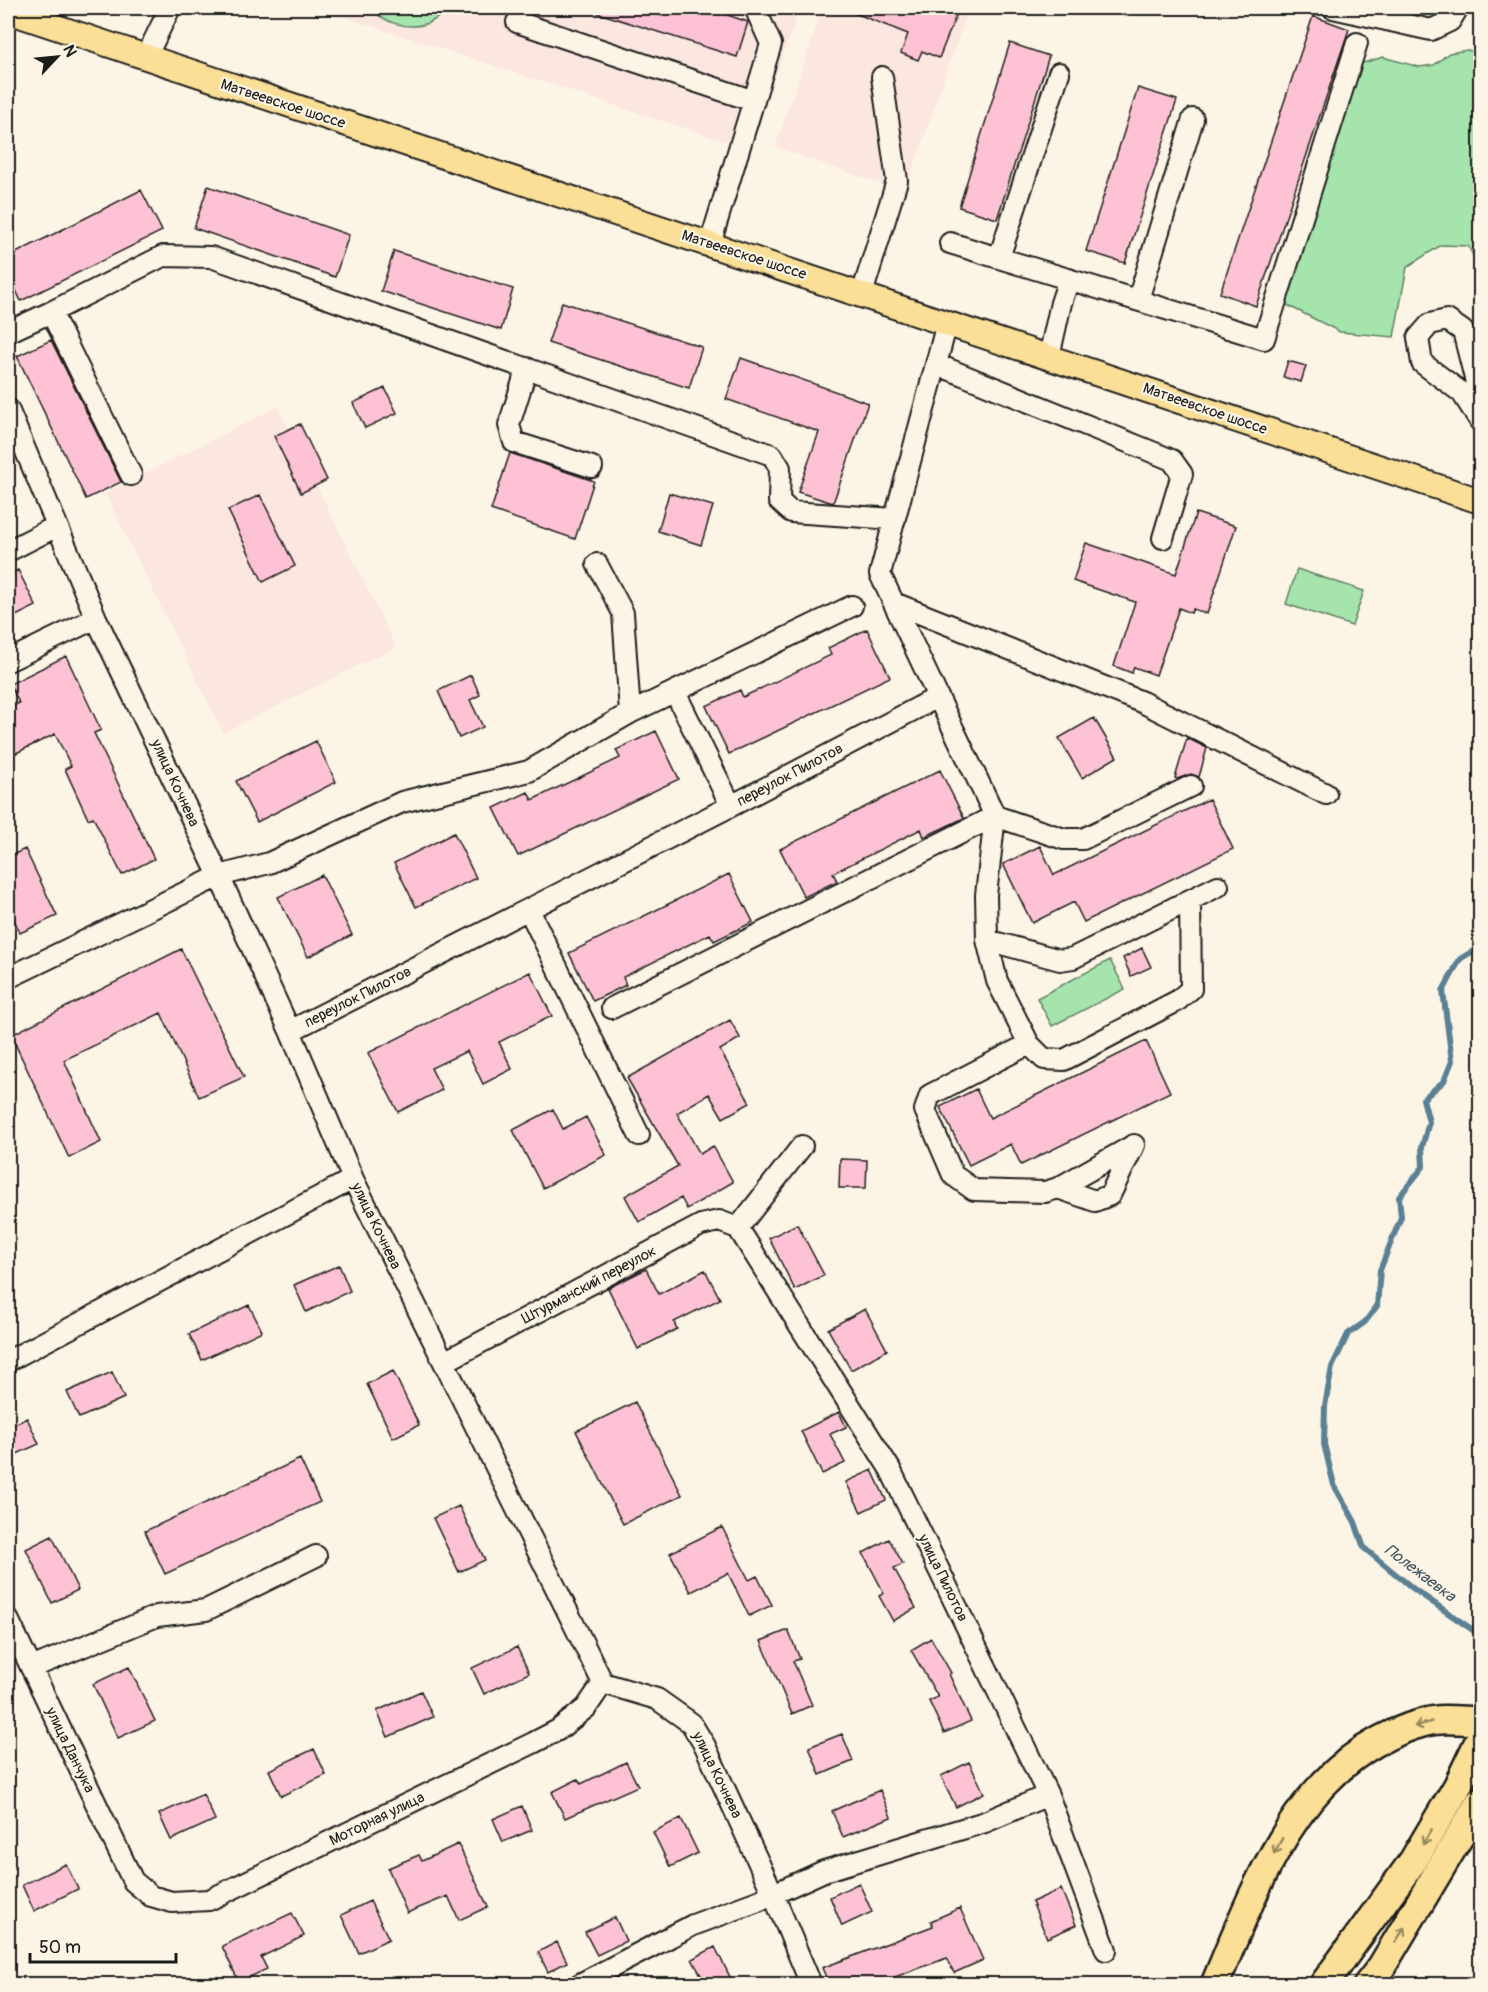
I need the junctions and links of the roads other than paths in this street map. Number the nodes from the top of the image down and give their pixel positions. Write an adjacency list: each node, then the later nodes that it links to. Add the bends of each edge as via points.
1 (170, 8): 8 (street)
2 (755, 8): 11 (street, via 771,44)
3 (1333, 8): 4 (street, via 1431,30 1450,21)
4 (1458, 8)
5 (8, 11): 8 (main road, Матвеевское шоссе)
6 (517, 22): 11 (street)
7 (1357, 43): 18 (street, via 1264,339)
8 (146, 57): 14 (main road, Матвеевское шоссе)
9 (1059, 73): 15 (street)
10 (882, 77): 17 (street, via 897,181)
11 (754, 101): 14 (street)
12 (1193, 119): 18 (street)
13 (950, 243): 15 (street)
14 (710, 244): 17 (main road, Матвеевское шоссе)
15 (999, 258): 16 (street)
16 (1069, 279): 18 (street); 22 (street)
17 (862, 294): 20 (main road, Матвеевское шоссе)
18 (1138, 300)
19 (51, 312): 21 (street); 24 (street, via 163,256 211,257); 29 (street)
20 (947, 322): 22 (main road, Матвеевское шоссе); 23 (street)
21 (8, 332)
22 (1049, 357): 30 (main road, Матвеевское шоссе)
23 (936, 364): 31 (street); 33 (street, via 1172,460 1182,474)
24 (527, 368): 28 (street, via 509,425 514,442); 31 (street, via 772,454 780,468 780,501 791,512)
25 (1480, 398): 27 (street, via 1463,331 1447,320 1430,324 1418,338 1422,363 1462,393)
26 (8, 409): 32 (street, улица Кочнева)
27 (1480, 421)
28 (592, 467)
29 (131, 476)
30 (1480, 501)
31 (895, 519): 36 (street, via 880,574)
32 (57, 526): 34 (street); 38 (street, улица Кочнева)
33 (1162, 538)
34 (8, 551)
35 (597, 564): 42 (street, via 623,613)
36 (894, 603): 41 (street); 44 (street, via 1142,702)
37 (852, 606): 40 (street)
38 (96, 618): 39 (street); 47 (street, улица Кочнева)
39 (8, 661)
40 (675, 692): 42 (street); 45 (street)
41 (938, 697): 45 (street, переулок Пилотов); 46 (street)
42 (630, 713): 47 (street, via 529,771 402,802 269,863)
43 (1191, 786): 46 (street, via 1083,839 1064,839)
44 (1326, 794)
45 (731, 806): 50 (street, переулок Пилотов)
46 (995, 816): 51 (street, via 986,896); 53 (street)
47 (219, 876): 52 (street); 54 (street, улица Кочнева)
48 (1218, 886): 49 (street)
49 (1190, 900): 51 (street, via 1073,958 1060,960); 55 (street, via 1191,989 1178,1001 1064,1060 1044,1059)
50 (529, 910): 54 (street, переулок Пилотов); 56 (street)
51 (987, 940): 55 (street, via 996,981)
52 (8, 978)
53 (612, 1008)
54 (290, 1031): 58 (street, улица Кочнева)
55 (1029, 1044): 59 (street, via 930,1095 925,1110 953,1175 974,1190 1045,1192)
56 (639, 1135)
57 (802, 1146): 60 (street)
58 (354, 1179): 61 (street); 62 (street, улица Кочнева)
59 (1058, 1188)
60 (738, 1228): 62 (street, Штурманский переулок, via 718,1221 701,1225); 69 (street, улица Пилотов, via 890,1469)
61 (8, 1361)
62 (444, 1362): 66 (street, улица Кочнева)
63 (316, 1556): 65 (street, via 206,1610 157,1616)
64 (8, 1619): 65 (street, улица Данчука)
65 (31, 1668): 71 (street, улица Данчука)
66 (603, 1683): 71 (street, Моторная улица, via 586,1708 558,1730 209,1900 172,1902 151,1896); 72 (street, улица Кочнева, via 657,1699 691,1723)
67 (1480, 1721): 76 (highway, one-way to 76, via 1428,1721 1386,1737 1347,1762 1308,1799 1277,1845)
68 (1480, 1739): 77 (highway, one-way to 77, via 1413,1861)
69 (1048, 1795): 72 (street, via 985,1822 824,1871); 73 (street, улица Пилотов)
70 (1480, 1803): 78 (highway, one-way to 70)
71 (133, 1881)
72 (773, 1894): 74 (street, via 693,1925); 75 (street, улица Кочнева)
73 (1106, 1950)
74 (580, 1984)
75 (811, 1984)
76 (1215, 1984)
77 (1324, 1984)
78 (1368, 1984)

